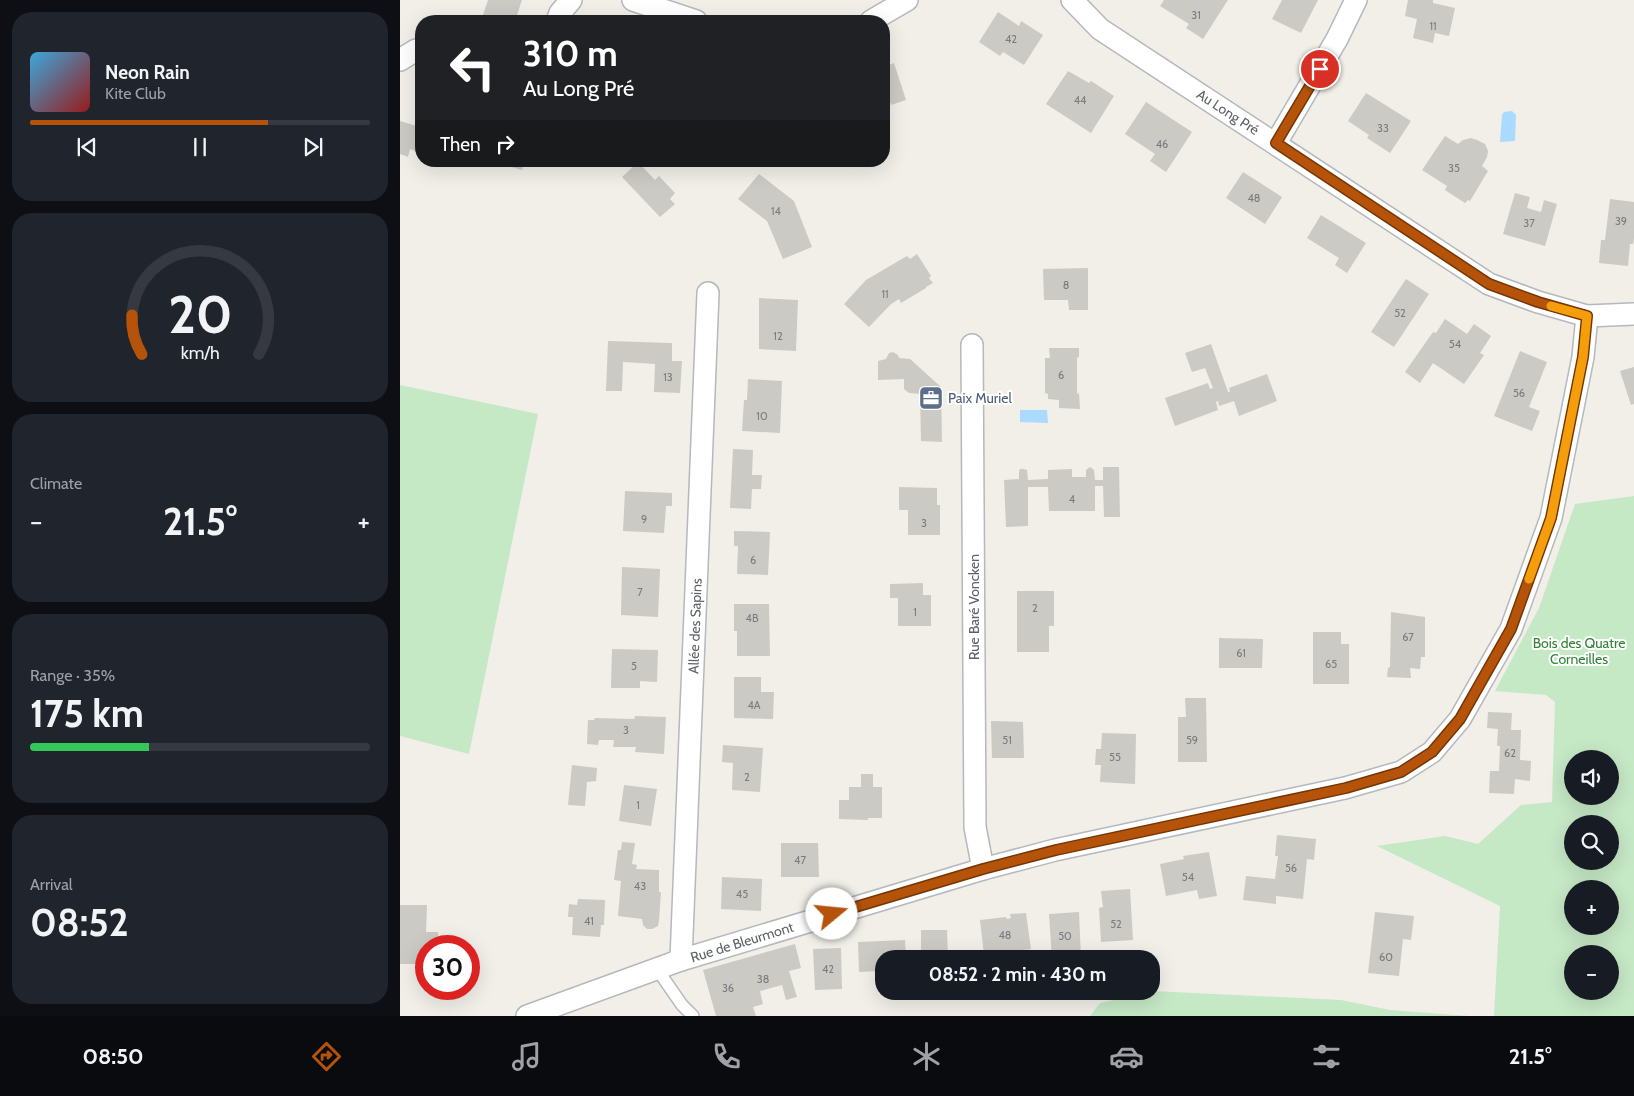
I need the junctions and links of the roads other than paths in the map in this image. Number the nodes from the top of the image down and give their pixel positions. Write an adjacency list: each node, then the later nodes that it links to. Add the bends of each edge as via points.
1 (572, 0): 6 (street)
2 (633, 0): 7 (street)
3 (907, 0): 8 (street)
4 (1072, 0): 11 (street, Au Long Pré, via 1100,29)
5 (1356, 0): 11 (street)
6 (559, 15)
7 (678, 15)
8 (881, 15)
9 (415, 51): 10 (street)
10 (400, 60)
11 (1276, 143): 14 (street, Au Long Pré, via 1489,284)
12 (708, 293): 17 (street, Allée des Sapins)
13 (1634, 314): 14 (street, Au Long Pré)
14 (1587, 316): 16 (street, Rue de Bleurmont, via 1583,357 1551,518 1511,629 1460,719 1432,752 1401,772 1346,788 1056,850)
15 (972, 345): 16 (street, Rue Baré Voncken, via 975,827)
16 (983, 869): 17 (street, Rue de Bleurmont)
17 (681, 960): 18 (street, Rue de Bleurmont)
18 (657, 969): 19 (street, Rue de Bleurmont); 20 (lane)
19 (527, 1016)
20 (693, 1016)

